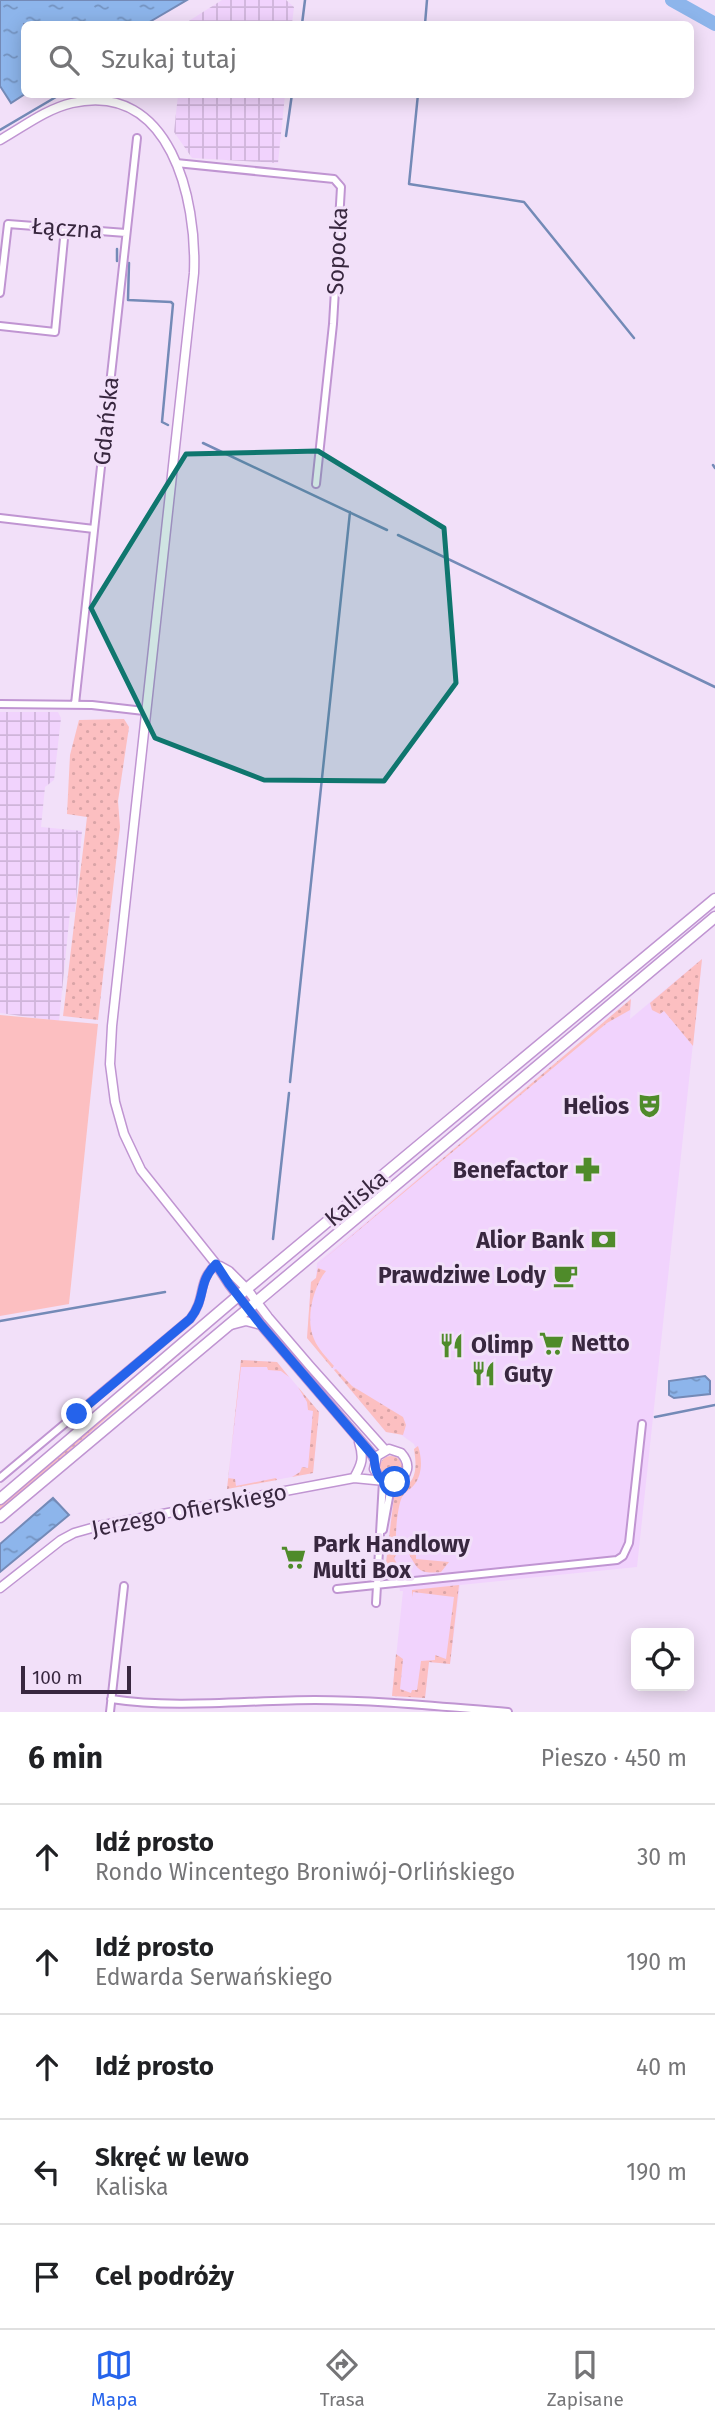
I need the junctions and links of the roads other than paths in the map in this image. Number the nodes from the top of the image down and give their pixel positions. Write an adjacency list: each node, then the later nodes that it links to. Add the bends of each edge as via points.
1 (137, 138): 5 (street, Gdańska)
2 (0, 140): 3 (street, via 75,102 113,103 148,121 167,143)
3 (176, 163): 8 (street, Sopocka, via 334,179 341,187 333,324); 13 (street, via 191,215 194,273)
4 (65, 228): 5 (street, Łączna); 6 (street, Łączna, via 8,224); 7 (street, via 55,332)
5 (126, 233): 10 (street, Gdańska)
6 (0, 293)
7 (0, 326)
8 (316, 484)
9 (0, 518): 10 (street)
10 (94, 529): 12 (street, Gdańska)
11 (0, 704): 12 (street)
12 (75, 704): 13 (street)
13 (144, 711): 16 (street, via 112,1026 111,1079 124,1134 141,1170)
14 (715, 899): 17 (main road, Kaliska)
15 (715, 917): 19 (main road, Kaliska)
16 (216, 1264): 17 (street); 18 (street); 26 (street, via 205,1277 200,1304 190,1319)
17 (247, 1289): 18 (main road, Kaliska); 19 (street)
18 (239, 1296): 19 (street); 30 (main road, Kaliska)
19 (252, 1304): 20 (street); 21 (main road, Kaliska); 24 (street)
20 (261, 1325): 21 (street, via 246,1321); 23 (street)
21 (224, 1328): 31 (main road, Kaliska)
22 (642, 1424): 33 (street, via 629,1543 617,1560)
23 (358, 1439): 25 (street); 27 (street, via 363,1463)
24 (385, 1450): 25 (street); 29 (street, via 398,1451 407,1462 404,1476)
25 (374, 1462): 27 (street); 28 (street)
26 (0, 1478)
27 (354, 1478): 28 (street); 35 (street, Jerzego Ofierskiego, via 74,1533)
28 (382, 1481): 29 (street); 32 (street)
29 (395, 1482): 32 (street)
30 (0, 1499)
31 (0, 1517)
32 (382, 1535): 33 (street)
33 (377, 1585): 36 (street); 37 (street)
34 (124, 1586): 38 (street)
35 (0, 1588)
36 (337, 1589)
37 (376, 1603)
38 (111, 1699): 39 (street); 40 (street, via 156,1704 315,1700)
39 (110, 1712)
40 (508, 1712)

